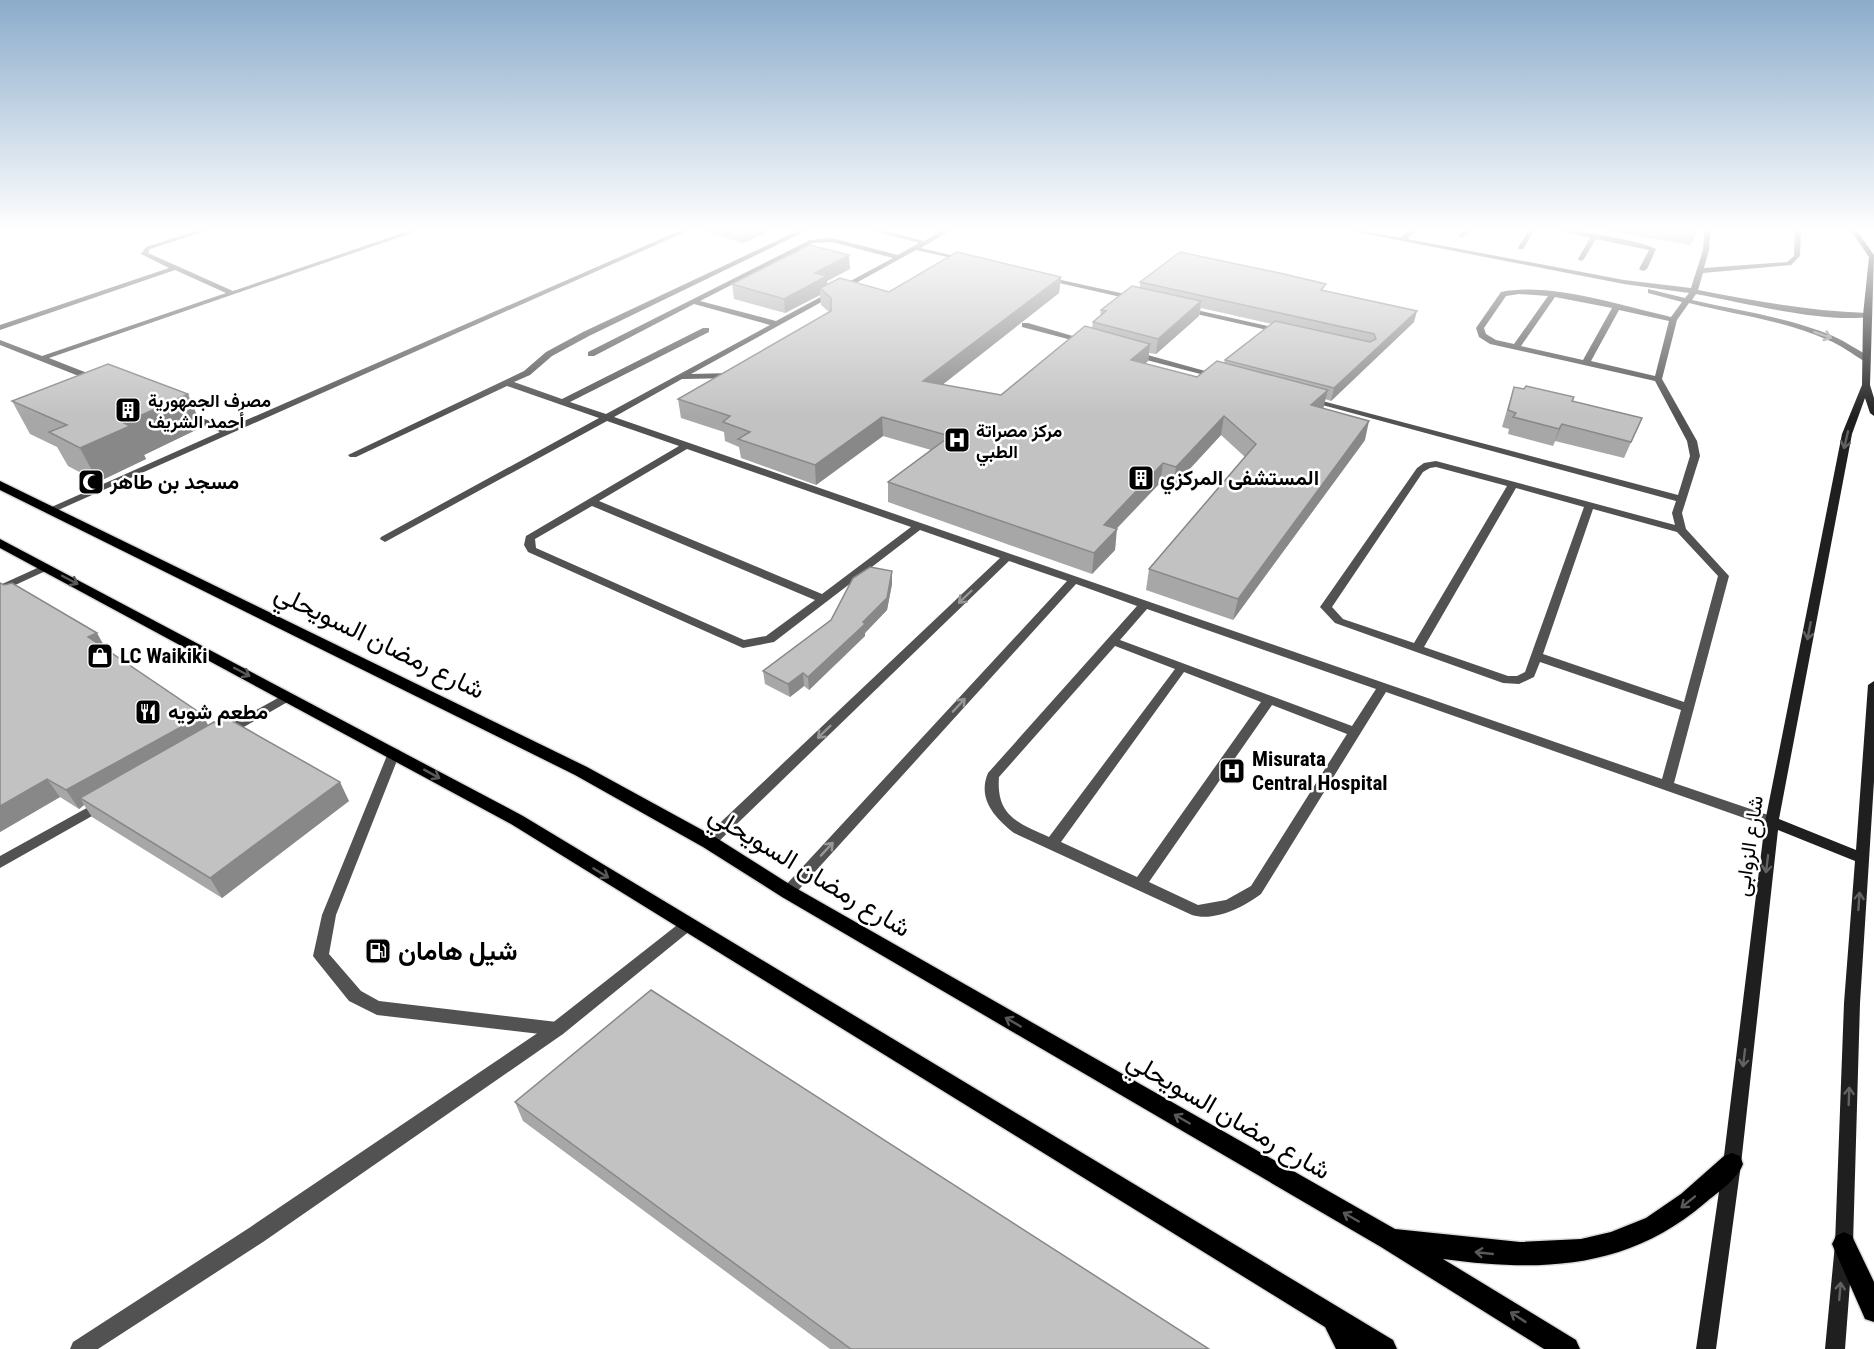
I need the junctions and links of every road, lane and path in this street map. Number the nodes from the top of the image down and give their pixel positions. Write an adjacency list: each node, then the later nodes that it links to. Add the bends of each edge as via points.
1 (108, 291): 22 (street)
2 (235, 291): 11 (street)
3 (547, 291): 45 (street)
4 (677, 291): 37 (street, via 586,334)
5 (716, 291): 14 (street)
6 (844, 291): 20 (street)
7 (1107, 291): 13 (street)
8 (1651, 291): 15 (street)
9 (1694, 291): 15 (street); 18 (street, via 1781,308)
10 (1869, 291): 18 (street)
11 (232, 292): 30 (street)
12 (1553, 295): 17 (street); 27 (street); 27 (street, via 1525,291 1504,294 1480,332 1493,342)
13 (1147, 300)
14 (694, 302): 20 (street); 29 (street)
15 (1688, 303): 19 (street); 31 (street, one-way to 31, via 1806,330 1832,339)
16 (1181, 308): 24 (street)
17 (1616, 308): 19 (street); 32 (street)
18 (1867, 315): 31 (street)
19 (1673, 320): 35 (street)
20 (777, 324): 34 (street)
21 (1025, 325): 26 (street)
22 (0, 328)
23 (706, 330): 41 (street)
24 (1286, 332)
25 (0, 342): 30 (street)
26 (1094, 343)
27 (1515, 348): 32 (street)
28 (1129, 352): 36 (street)
29 (591, 354)
30 (40, 359): 38 (street)
31 (1867, 359): 39 (street)
32 (1585, 364): 35 (street)
33 (740, 374): 34 (street)
34 (682, 377): 44 (street)
35 (1658, 379): 50 (street, via 1692,441 1695,456)
36 (1232, 380)
37 (507, 382): 41 (street); 47 (street)
38 (110, 385)
39 (1866, 385): 43 (street); 78 (street, شارع الزوابى, one-way to 78, via 1847,434)
40 (1302, 398): 50 (street)
41 (562, 402): 44 (street)
42 (173, 410): 45 (street)
43 (1874, 413)
44 (607, 418): 46 (street); 56 (street)
45 (226, 431): 53 (street)
46 (687, 446): 51 (street); 54 (street)
47 (353, 455)
48 (0, 485): 53 (main road, شارع رمضان السويحلي)
49 (1513, 485): 52 (street); 65 (street); 65 (street, via 1436,464 1427,465 1326,608 1339,621)
50 (1681, 499): 55 (street, via 1677,513)
51 (592, 502): 62 (street); 62 (street, via 530,538 532,550 743,644 770,639)
52 (1590, 506): 55 (street); 66 (street)
53 (52, 509): 79 (main road, شارع رمضان السويحلي, via 561,761)
54 (919, 526): 58 (street); 62 (street)
55 (1681, 530): 72 (street, via 1724,576)
56 (385, 539)
57 (0, 543): 59 (main road)
58 (1007, 557): 60 (street); 79 (street, one-way to 79)
59 (46, 567): 61 (street); 70 (main road, one-way to 70)
60 (1074, 580): 63 (street); 84 (street, one-way to 60)
61 (0, 589)
62 (823, 599)
63 (1145, 604): 64 (street); 69 (street)
64 (1113, 640): 67 (street); 80 (street, via 993,776 990,797 1001,816)
65 (1417, 648): 66 (street, via 1513,680 1530,674)
66 (1536, 656): 72 (street)
67 (1182, 667): 71 (street); 80 (street)
68 (1874, 685): 81 (street)
69 (1383, 687): 73 (street); 76 (street)
70 (287, 697): 74 (street); 75 (main road)
71 (1269, 700): 73 (street); 83 (street)
72 (1688, 708): 76 (street)
73 (1354, 732): 83 (street, via 1256,890 1240,903 1197,911)
74 (215, 739)
75 (394, 753): 85 (main road, one-way to 85, via 517,820); 86 (street, via 329,915 321,956 355,996 376,1008)
76 (1667, 786): 78 (street)
77 (113, 798): 82 (street)
78 (1772, 822): 81 (street); 87 (street, شارع الزوابى, one-way to 87)
79 (708, 842): 84 (main road, شارع رمضان السويحلي)
80 (1052, 844): 83 (street)
81 (1862, 858): 89 (street, one-way to 81, via 1852,1003)
82 (0, 863)
83 (1139, 885)
84 (788, 892): 88 (main road, شارع رمضان السويحلي, one-way to 84)
85 (686, 926): 86 (street); 91 (main road)
86 (557, 1029): 92 (street, via 256,1235)
87 (1732, 1164): 88 (main road, one-way to 88, via 1686,1205 1642,1232 1601,1247 1549,1254 1489,1254); 96 (street, شارع الزوابى)
88 (1389, 1239): 95 (main road, شارع رمضان السويحلي, one-way to 88)
89 (1844, 1244): 90 (main road); 97 (street, one-way to 89)
90 (1874, 1310)
91 (1333, 1317): 93 (main road); 94 (main road)
92 (80, 1349)
93 (1350, 1349)
94 (1384, 1349)
95 (1567, 1349)
96 (1706, 1349)
97 (1835, 1349)

